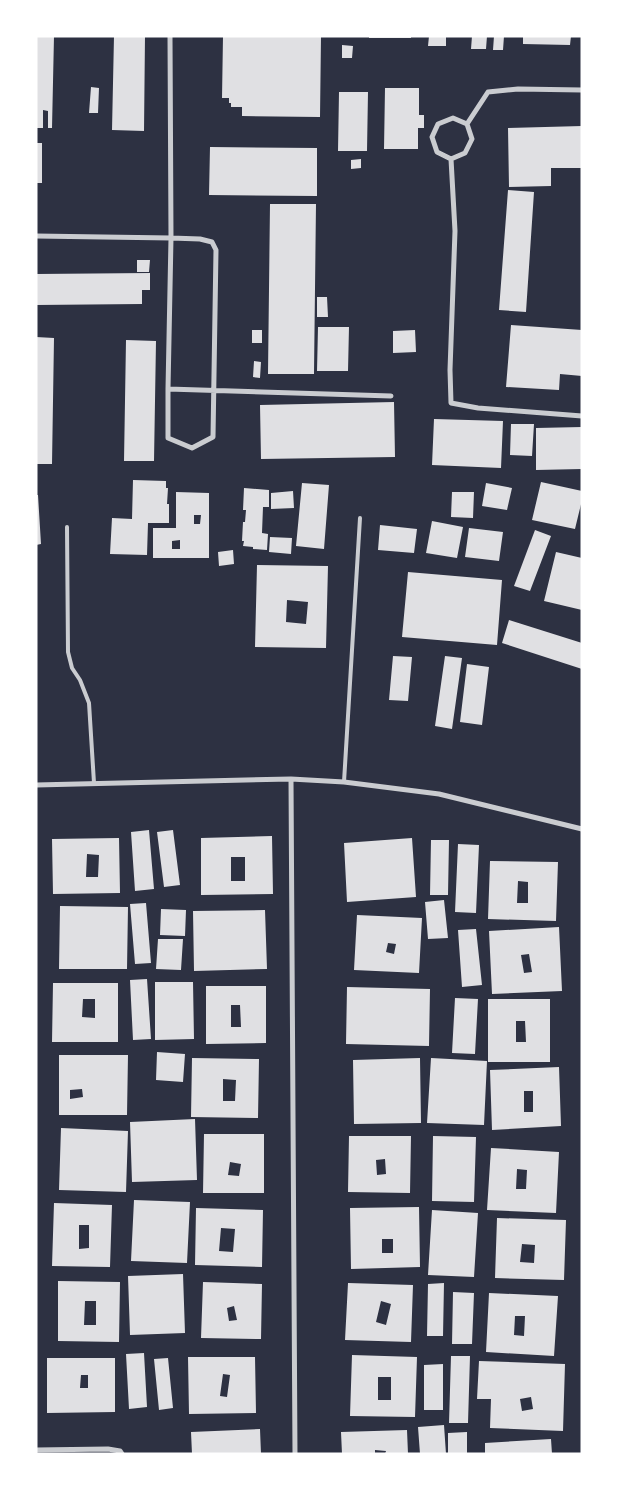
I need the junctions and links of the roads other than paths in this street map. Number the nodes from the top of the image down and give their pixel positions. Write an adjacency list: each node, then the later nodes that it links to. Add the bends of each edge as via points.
1 (170, 36): 6 (street)
2 (582, 90): 3 (street, via 488,92)
3 (467, 124): 4 (street, via 472,139 465,153); 4 (street, via 453,118 438,124 432,137 437,152)
4 (451, 159): 10 (street, via 455,231 451,403)
5 (36, 236): 6 (street)
6 (171, 238): 7 (street); 8 (street, via 212,242 216,250)
7 (168, 389): 8 (street); 8 (street, via 168,438 192,448 213,438)
8 (213, 390): 9 (street)
9 (391, 396)
10 (582, 416)
11 (360, 518): 14 (lane)
12 (67, 527): 15 (lane, via 68,652 91,712)
13 (291, 778): 14 (street); 15 (street); 20 (street)
14 (344, 782): 17 (street, via 440,794)
15 (94, 783): 16 (street)
16 (36, 785)
17 (582, 829)
18 (36, 1450): 19 (street, via 108,1449)
19 (122, 1454)
20 (294, 1454)

